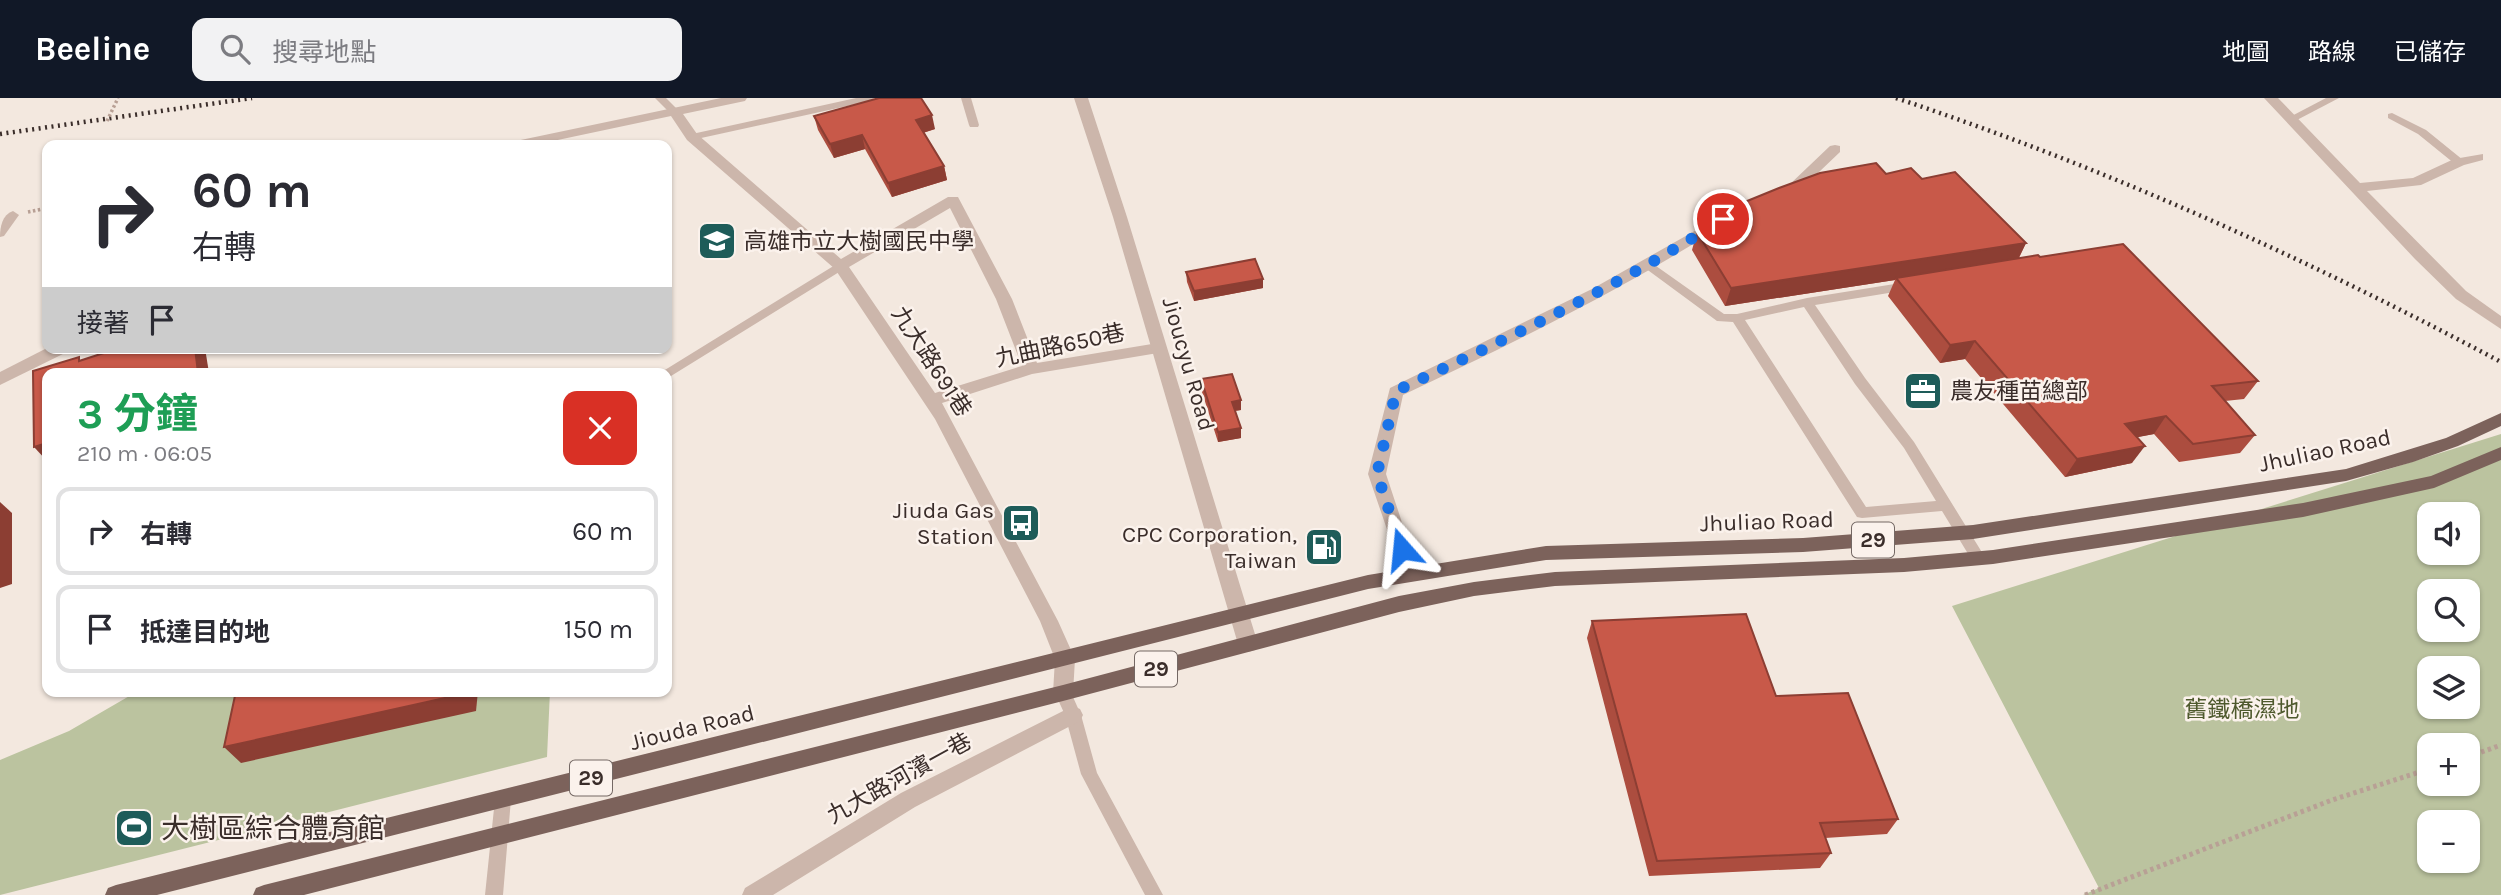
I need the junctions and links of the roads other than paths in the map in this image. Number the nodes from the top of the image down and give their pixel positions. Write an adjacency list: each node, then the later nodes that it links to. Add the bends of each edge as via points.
1 (660, 98): 8 (lane)
2 (740, 98): 8 (street)
3 (870, 98): 12 (lane)
4 (966, 98): 11 (lane)
5 (1081, 98): 28 (street, Jioucyu Road)
6 (2271, 98): 10 (street)
7 (2334, 98): 10 (lane)
8 (674, 111): 12 (street, 九大路691巷); 13 (street)
9 (2392, 116): 16 (lane, via 2422,132)
10 (2291, 120): 17 (street)
11 (974, 125)
12 (692, 137): 23 (street, 九大路691巷)
13 (539, 140)
14 (1835, 149): 18 (street, via 1793,188)
15 (2478, 157): 16 (street)
16 (2459, 162): 17 (street, via 2416,182)
17 (2357, 188): 27 (street, via 2461,295)
18 (1765, 201)
19 (13, 215): 21 (lane)
20 (1723, 219): 22 (street)
21 (0, 233)
22 (1649, 265): 26 (lane, via 1721,318); 40 (street, via 1550,319 1396,391 1377,474)
23 (840, 266): 30 (lane); 31 (street, via 953,200 1004,299); 33 (street, 九大路691巷)
24 (1917, 284): 25 (lane)
25 (1807, 302): 26 (lane); 36 (lane, via 1909,444)
26 (1737, 318): 36 (lane, via 1862,513)
27 (2501, 324)
28 (1158, 348): 31 (street, 九曲路650巷); 42 (street, Jioucyu Road)
29 (48, 354): 32 (street)
30 (672, 369)
31 (1031, 369): 33 (street, 九曲路650巷)
32 (0, 379)
33 (931, 400): 44 (street, 九大路691巷)
34 (2501, 419): 37 (main road, Jhuliao Road / 29, via 2452,442 2346,475)
35 (2501, 453): 39 (main road, 29, via 2434,482 2314,508)
36 (1945, 505): 37 (lane)
37 (1964, 533): 38 (main road, Jhuliao Road / 29, via 1803,545); 39 (lane)
38 (1585, 552): 40 (main road, Jhuliao Road / 29, via 1545,553); 41 (main road)
39 (1978, 558): 41 (main road, 29)
40 (1410, 574): 42 (main road, Jhuliao Road / 29)
41 (1587, 578): 43 (main road, 29, via 1474,589)
42 (1237, 614): 43 (street, Jioucyu Road); 44 (main road, Jiouda Road / 29)
43 (1248, 645): 45 (main road, 29)
44 (1065, 659): 45 (street, 九大路691巷); 47 (main road, Jiouda Road / 29)
45 (1063, 693): 46 (lane); 48 (main road, 29)
46 (1073, 715): 52 (street, 九大路河濱一巷, via 908,800); 53 (lane, via 1089,774)
47 (503, 799): 48 (lane); 49 (main road, Jiouda Road / 29)
48 (500, 836): 50 (main road, 29); 51 (lane)
49 (116, 895)
50 (264, 895)
51 (495, 895)
52 (753, 895)
53 (1154, 895)

